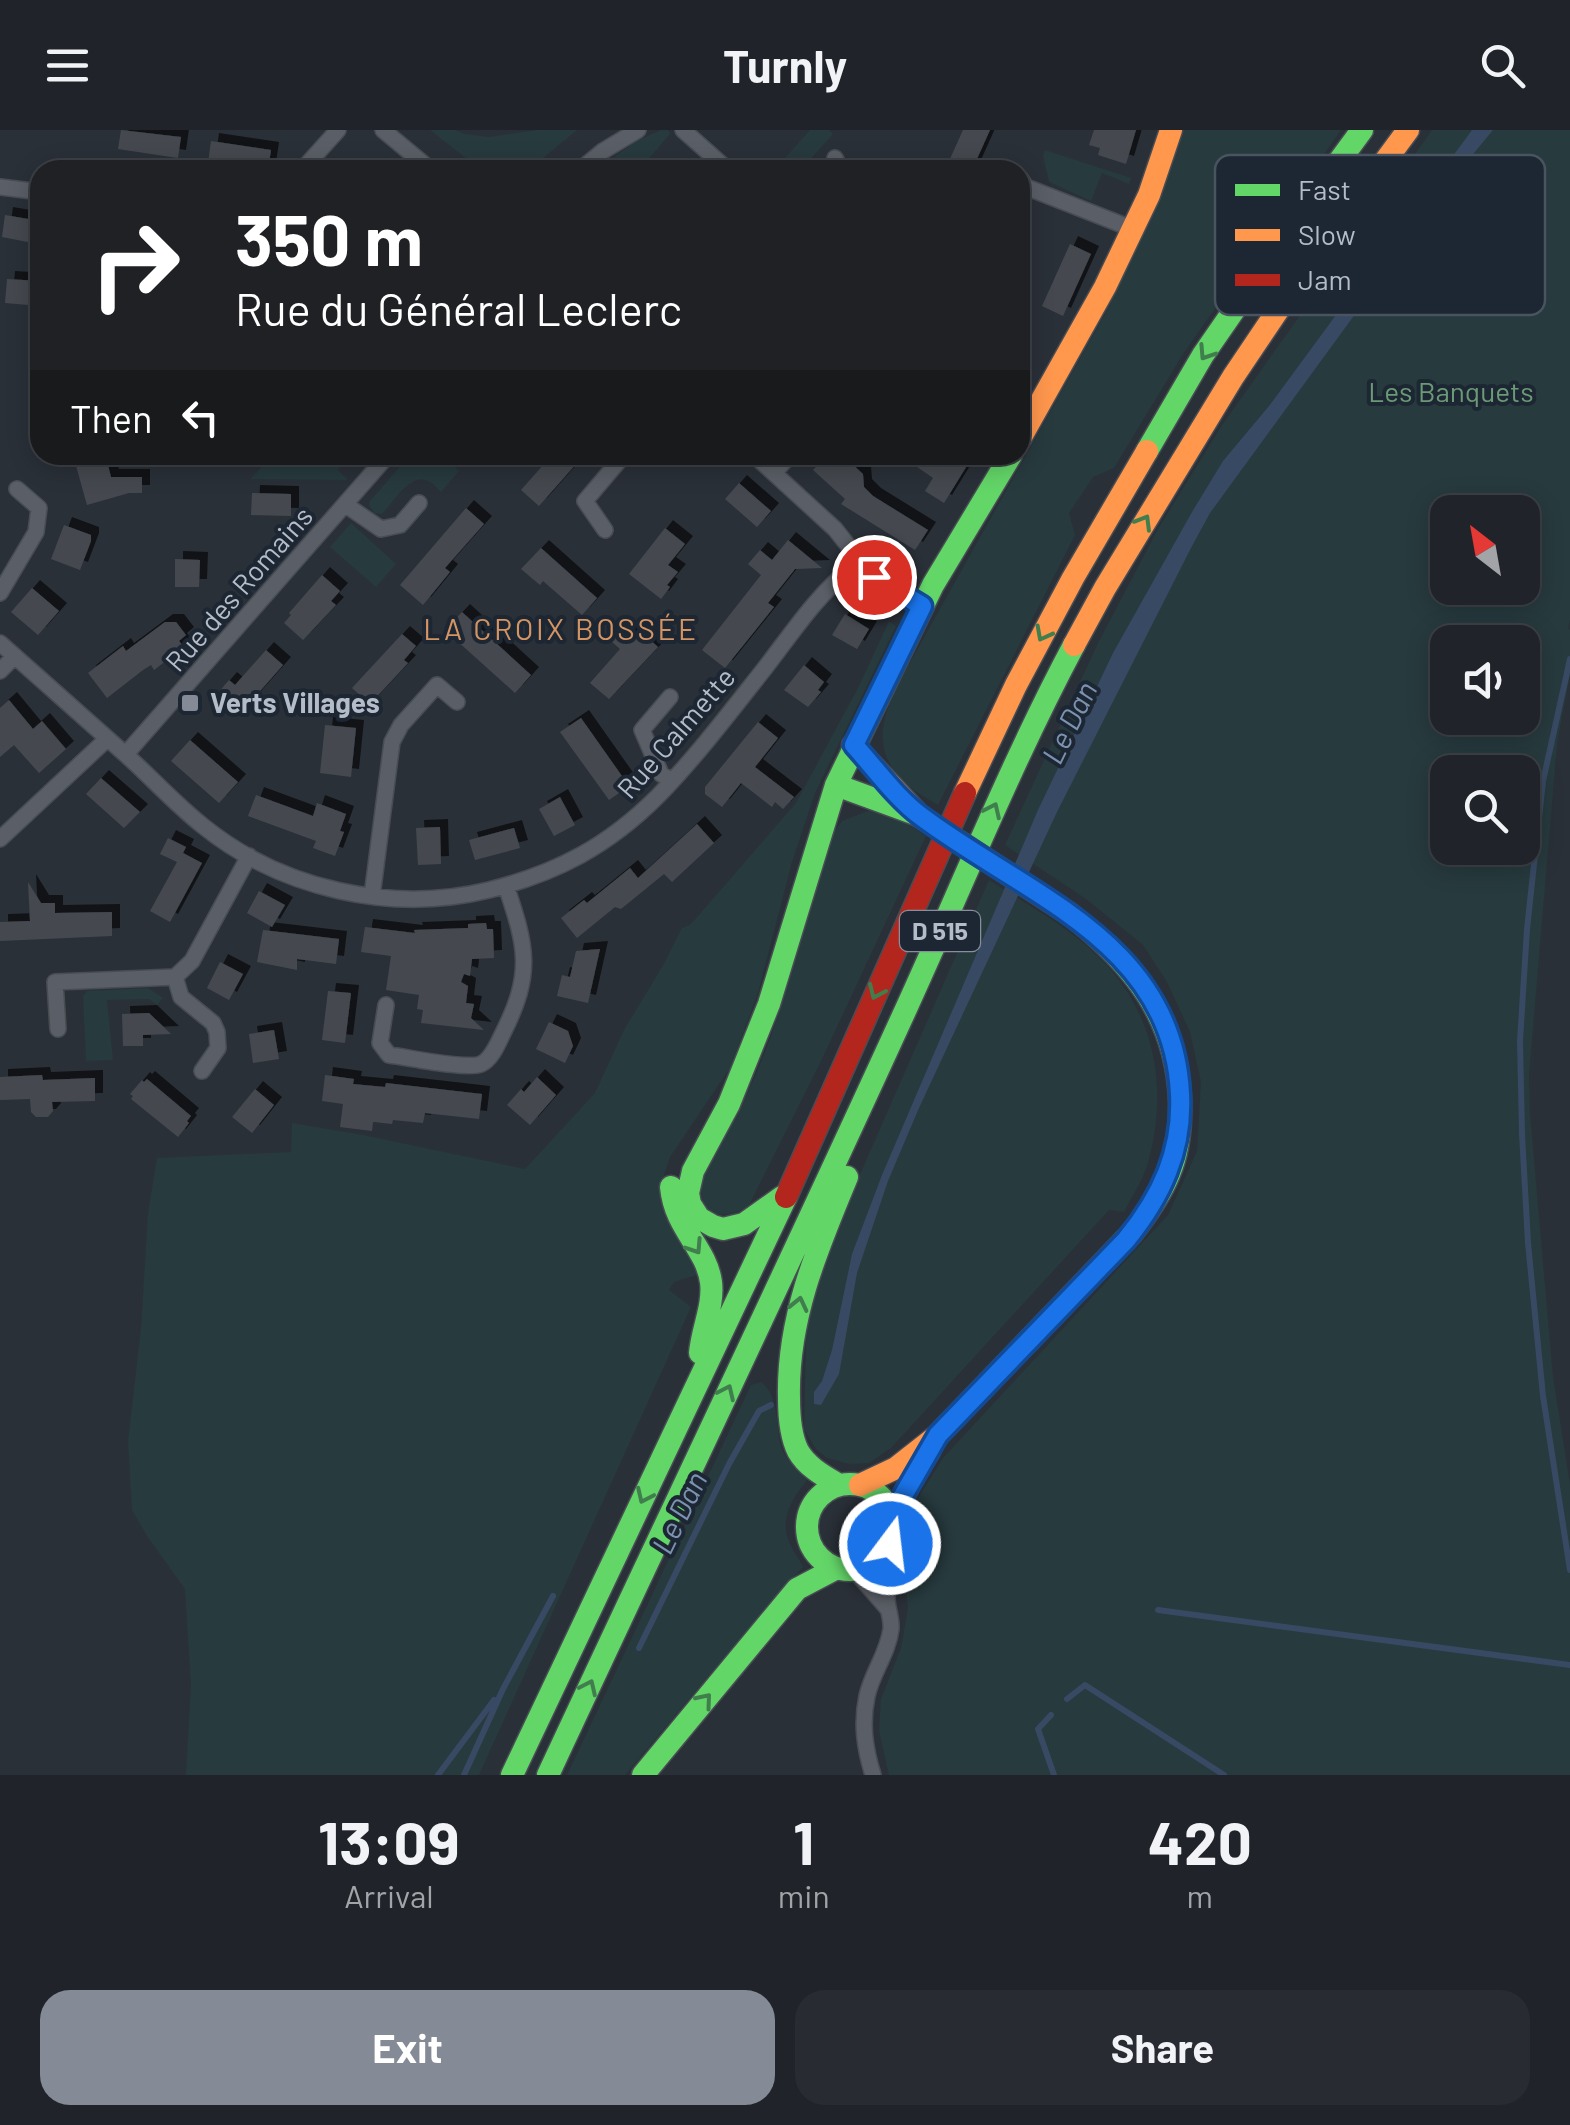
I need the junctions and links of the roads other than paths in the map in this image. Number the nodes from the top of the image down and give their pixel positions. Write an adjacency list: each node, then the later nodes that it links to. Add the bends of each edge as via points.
1 (338, 130): 10 (street)
2 (383, 130): 11 (street)
3 (638, 130): 12 (street)
4 (683, 130): 13 (street)
5 (1171, 130): 17 (main road)
6 (1362, 130): 8 (main road, D 515, one-way to 8)
7 (1408, 130): 9 (main road, D 515, one-way to 7)
8 (1343, 155)
9 (1390, 155)
10 (311, 160)
11 (419, 160)
12 (592, 160)
13 (717, 160)
14 (0, 187): 16 (street)
15 (1030, 188): 17 (street)
16 (30, 191)
17 (1133, 230): 20 (main road)
18 (1231, 315): 55 (main road, D 515, one-way to 55, via 1016,685)
19 (1275, 315): 51 (main road, D 515, one-way to 19, via 1041,707 1104,588)
20 (1030, 422)
21 (380, 465): 29 (street, Rue des Romains)
22 (615, 465): 30 (street, via 586,501)
23 (765, 465): 26 (street)
24 (781, 465): 26 (street)
25 (1005, 465): 33 (main road)
26 (774, 473): 31 (street, via 845,540)
27 (17, 489): 32 (street, via 40,508 36,532)
28 (419, 503): 29 (street, via 400,525 381,530)
29 (346, 505): 41 (street, Rue des Romains)
30 (605, 530)
31 (854, 566): 33 (street); 42 (street, Rue Calmette, via 817,598)
32 (0, 593)
33 (922, 606): 40 (main road)
34 (0, 643): 35 (street, Rue Calmette)
35 (15, 656): 36 (street); 39 (street, Rue Calmette)
36 (0, 671)
37 (670, 697): 42 (street, via 642,730 660,774)
38 (457, 702): 48 (street, via 437,686 392,742)
39 (107, 739): 41 (street, Rue Calmette); 45 (street)
40 (854, 745): 43 (main road); 44 (main road)
41 (126, 754): 46 (street, Rue Calmette, via 203,826)
42 (672, 780): 47 (street, Rue Calmette, via 598,846)
43 (836, 785): 44 (main road); 54 (main road, via 775,988)
44 (918, 815): 57 (main road, bridge, via 1071,915 1126,962 1162,1017 1179,1079 1176,1150 1152,1206)
45 (0, 839)
46 (249, 856): 48 (street, Rue Calmette, via 316,885); 49 (street, via 192,960)
47 (506, 886): 48 (street, Rue Calmette, via 440,898); 50 (street, via 524,976 487,1060 474,1066 390,1055 380,1044)
48 (372, 896)
49 (175, 977): 52 (street, via 55,982); 53 (street, via 180,996 217,1032 218,1048)
50 (386, 1005)
51 (902, 1018): 58 (main road, one-way to 51, via 803,1459 792,1433 790,1346 804,1283); 64 (main road, D 515, one-way to 51)
52 (58, 1029)
53 (202, 1072)
54 (742, 1072): 55 (main road, via 694,1170 689,1201 711,1226 740,1227); 56 (main road, one-way to 56, via 672,1174 671,1202 711,1282)
55 (788, 1192): 56 (main road, D 515)
56 (701, 1377): 63 (main road, D 515, one-way to 63)
57 (938, 1435): 58 (main road, via 896,1468); 59 (main road)
58 (849, 1485): 59 (main road, via 880,1496); 61 (main road, via 822,1494 806,1529 817,1556)
59 (893, 1518): 60 (main road)
60 (880, 1559): 61 (main road); 62 (street)
61 (845, 1570): 62 (street); 65 (main road, one-way to 61, via 797,1589)
62 (888, 1609): 66 (street, via 892,1626 864,1716)
63 (512, 1775)
64 (548, 1775)
65 (643, 1775)
66 (873, 1775)

